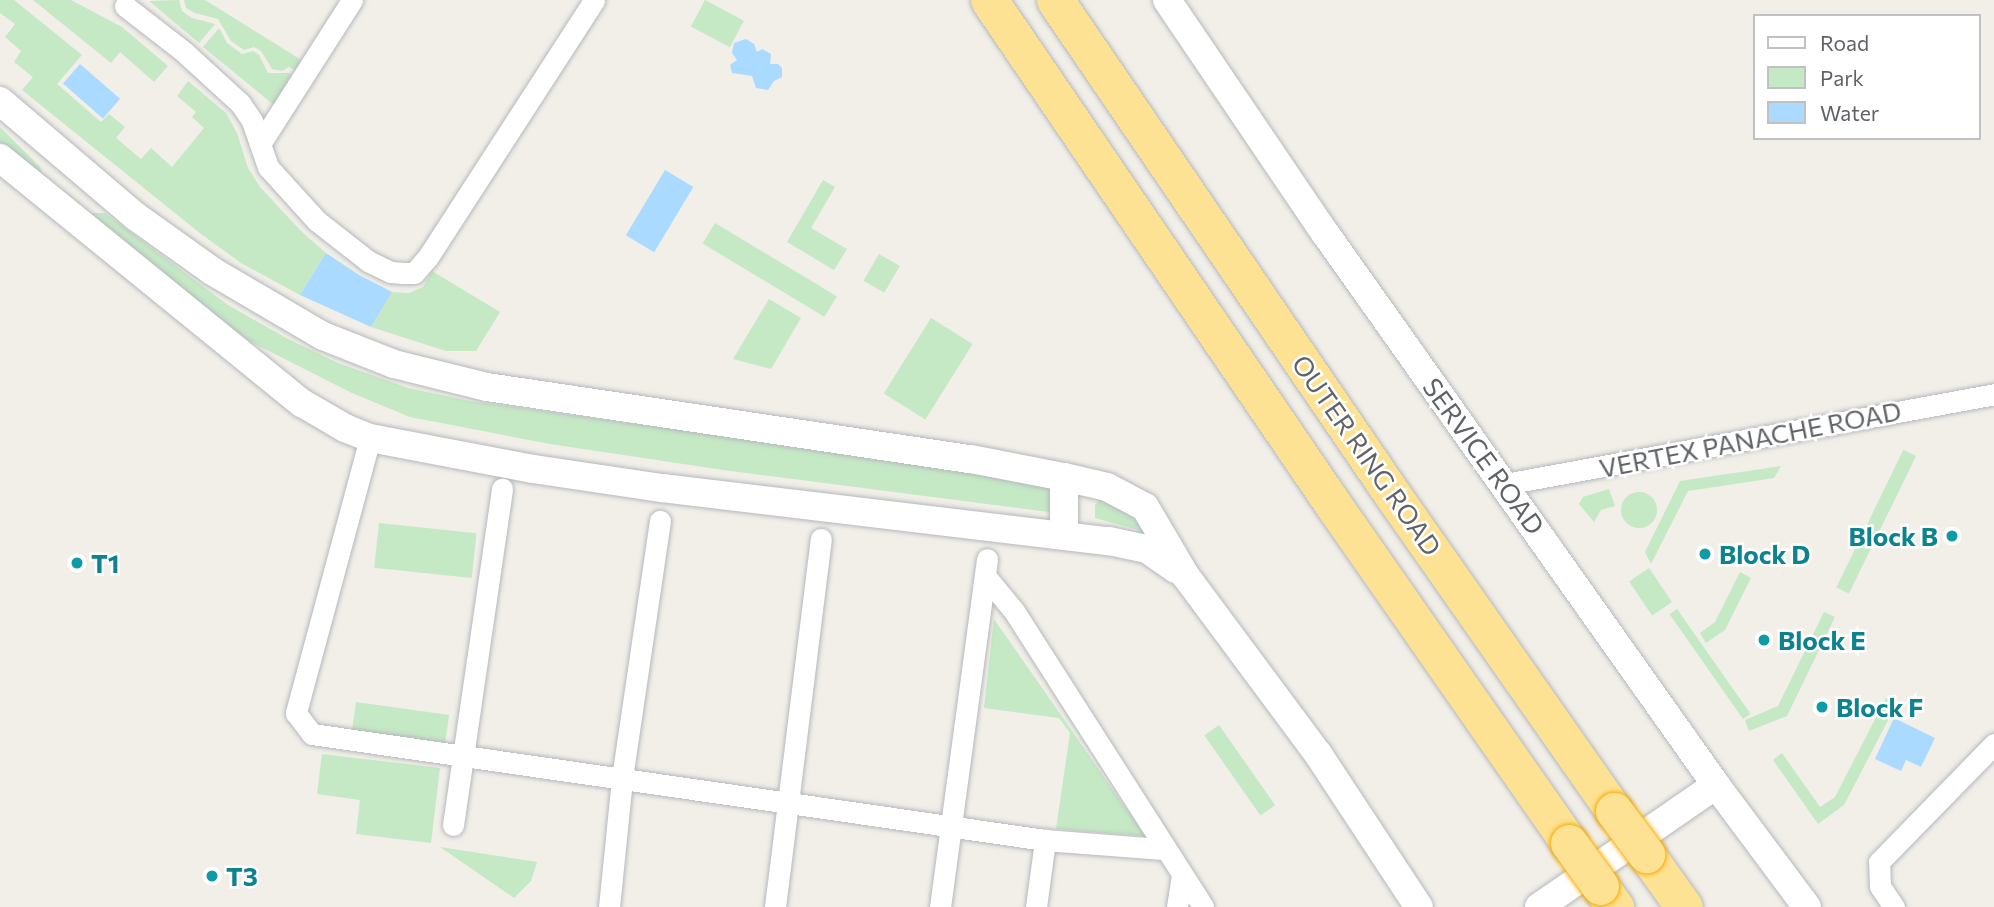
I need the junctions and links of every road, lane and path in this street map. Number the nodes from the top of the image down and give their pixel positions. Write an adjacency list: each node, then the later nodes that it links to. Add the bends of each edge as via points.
1 (352, 0): 8 (street)
2 (594, 0): 8 (street, via 414,273 391,272 368,261 325,228 287,192 268,167)
3 (989, 0): 31 (highway, OUTER RING ROAD, bridge)
4 (1055, 0): 40 (highway, OUTER RING ROAD, bridge, via 1392,494)
5 (1167, 0): 15 (main road, SERVICE ROAD, via 1325,233)
6 (123, 2): 8 (street, via 240,103)
7 (0, 102): 10 (main road)
8 (260, 144)
9 (0, 159): 11 (main road)
10 (82, 171): 11 (main road); 14 (main road, via 212,271 323,336 394,365 486,387)
11 (55, 203): 13 (main road, via 302,403)
12 (1994, 394): 15 (street, VERTEX PANACHE ROAD)
13 (370, 438): 18 (main road, via 662,488); 22 (street, via 296,713 312,734)
14 (1064, 477): 18 (main road); 20 (main road, via 1107,487 1145,507)
15 (1505, 484): 24 (main road, SERVICE ROAD)
16 (502, 489): 22 (street)
17 (660, 521): 23 (street)
18 (1063, 536): 20 (main road, via 1147,549)
19 (821, 539): 25 (street)
20 (1185, 575): 38 (main road, via 1318,754)
21 (1994, 744): 42 (street, via 1880,862 1880,886)
22 (463, 757): 23 (street); 26 (street)
23 (622, 778): 25 (street); 32 (street)
24 (1716, 785): 39 (main road); 41 (main road, SERVICE ROAD)
25 (789, 804): 27 (street); 33 (street)
26 (453, 825)
27 (949, 827): 28 (street); 29 (street, via 987,568); 34 (street)
28 (1045, 840): 29 (street); 35 (street)
29 (1163, 849): 30 (street)
30 (1182, 877): 36 (street); 37 (street)
31 (1608, 897)
32 (609, 907)
33 (775, 907)
34 (940, 907)
35 (1035, 907)
36 (1177, 907)
37 (1203, 907)
38 (1419, 907)
39 (1539, 907)
40 (1684, 907)
41 (1807, 907)
42 (1894, 907)

